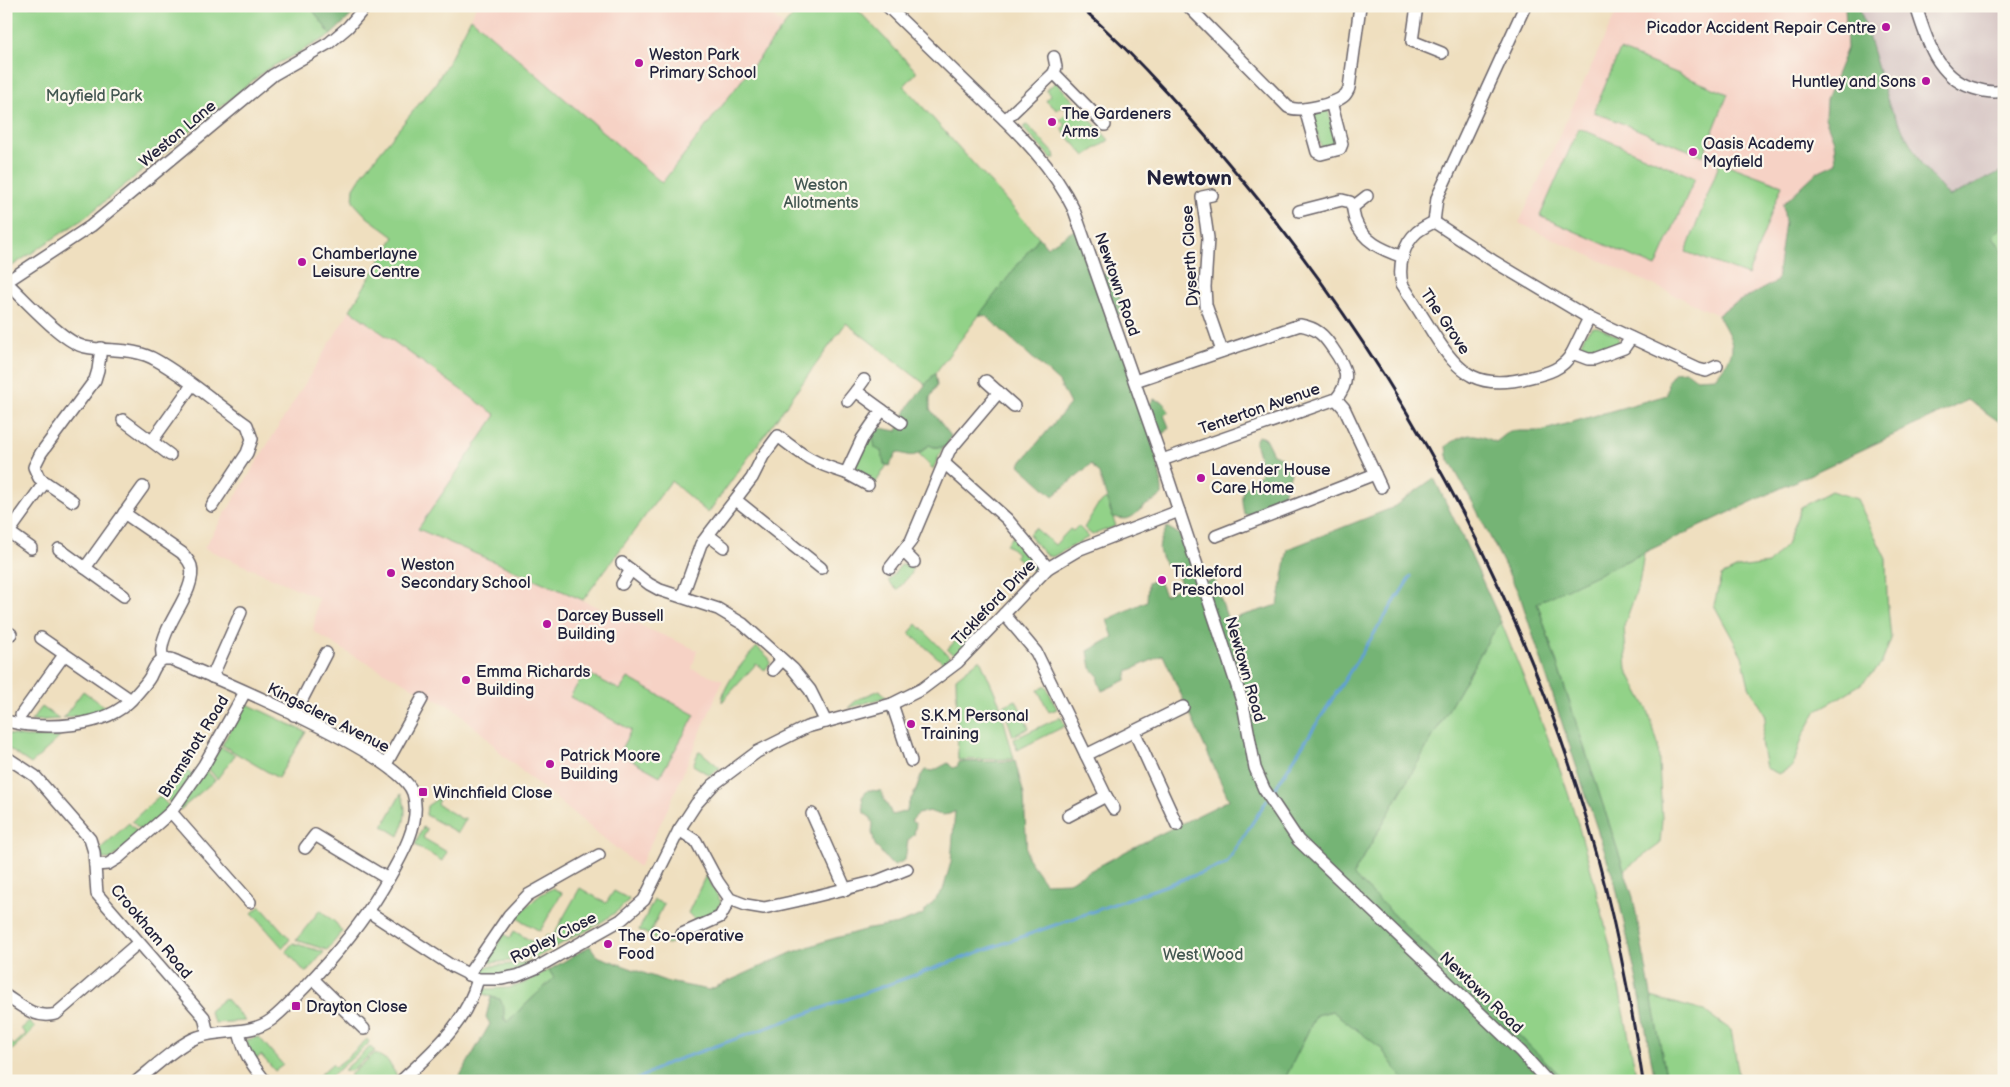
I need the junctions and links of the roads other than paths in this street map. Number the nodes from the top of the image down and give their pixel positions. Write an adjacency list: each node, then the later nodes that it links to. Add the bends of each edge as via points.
1 (366, 6): 22 (street, Weston Lane, via 329,43 273,75 91,226)
2 (887, 6): 14 (street, Newtown Road)
3 (1188, 6): 13 (street, via 1288,108)
4 (1360, 6): 12 (street, via 1349,88 1346,95)
5 (1418, 6): 8 (street, via 1412,41)
6 (1525, 6): 20 (street, via 1437,198)
7 (1916, 6): 11 (street, via 1938,62 1950,76 1963,85 1980,90)
8 (1442, 53)
9 (1054, 57): 10 (street)
10 (1054, 73): 14 (street); 15 (street)
11 (2004, 91)
12 (1331, 102): 13 (street); 13 (street, via 1342,144 1340,149 1321,154 1317,152)
13 (1306, 109)
14 (1005, 120): 31 (street, Newtown Road, via 1050,168 1069,198)
15 (1105, 125)
16 (1212, 195): 26 (street, Dyserth Close, via 1202,197 1208,238 1205,294 1211,323)
17 (1367, 196): 18 (street)
18 (1353, 207): 19 (street, via 1350,202 1342,200); 21 (street, via 1355,221 1366,238 1375,246)
19 (1299, 211)
20 (1434, 222): 21 (street, The Grove, via 1414,234); 23 (street)
21 (1403, 257): 27 (street, The Grove, via 1400,266 1402,284 1447,355 1470,376 1492,382 1516,381 1560,367)
22 (6, 282): 25 (street, via 67,339 85,347)
23 (1589, 318): 24 (street); 27 (street, The Grove)
24 (1631, 338): 27 (street, via 1624,348 1594,359 1588,360); 28 (street, via 1698,369 1706,371)
25 (101, 348): 32 (street, via 119,349 156,359); 47 (street, via 95,380 36,461 36,473)
26 (1222, 351): 31 (street, Tenterton Avenue); 35 (street, Tenterton Avenue, via 1300,325 1311,327 1321,332 1344,365 1345,383)
27 (1572, 353)
28 (1717, 366)
29 (864, 380): 33 (street)
30 (986, 381): 34 (street)
31 (1135, 381): 43 (street, Newtown Road)
32 (192, 385): 41 (street); 53 (street, via 247,425 252,439 247,453)
33 (856, 391): 36 (street); 38 (street)
34 (998, 392): 37 (street); 44 (street, via 956,441)
35 (1336, 399): 43 (street, Tenterton Avenue); 46 (street, via 1344,408)
36 (848, 401)
37 (1014, 406)
38 (882, 410): 40 (street); 45 (street, via 862,439)
39 (123, 420): 41 (street)
40 (901, 423)
41 (152, 441): 42 (street)
42 (170, 455)
43 (1162, 460): 54 (street, Newtown Road)
44 (943, 462): 62 (street); 68 (street, via 1007,519)
45 (846, 473): 48 (street); 51 (street, via 816,464 778,436)
46 (1375, 474): 50 (street); 58 (street)
47 (45, 482): 52 (street); 56 (street)
48 (868, 485)
49 (143, 487): 55 (street)
50 (1382, 487)
51 (736, 500): 57 (street); 66 (street)
52 (72, 501)
53 (212, 506)
54 (1179, 511): 68 (street, Tickleford Drive, via 1080,549); 124 (street, Newtown Road, via 1243,704 1255,768 1273,804 1298,840)
55 (124, 512): 65 (street); 78 (street, via 182,553 191,566 188,586 162,647)
56 (8, 531): 59 (street)
57 (708, 535): 60 (street); 72 (street, via 697,553)
58 (1216, 536)
59 (31, 548)
60 (724, 548)
61 (59, 549): 65 (street)
62 (904, 552): 63 (street); 67 (street)
63 (914, 562)
64 (622, 563): 69 (street)
65 (86, 568): 71 (street)
66 (821, 568)
67 (890, 568)
68 (1048, 568): 74 (street, Tickleford Drive)
69 (631, 570): 70 (street); 72 (street, via 660,590)
70 (622, 584)
71 (124, 596)
72 (682, 597): 79 (street, via 732,616)
73 (241, 612): 81 (street)
74 (1004, 614): 85 (street, Tickleford Drive, via 949,669 922,689); 92 (street, via 1036,652)
75 (41, 638): 77 (street)
76 (326, 653): 88 (street)
77 (64, 655): 84 (street); 87 (street)
78 (163, 659): 81 (street, Kingsclere Avenue, via 171,659); 84 (street, via 154,665 149,678)
79 (782, 660): 80 (street); 90 (street, via 810,690)
80 (773, 670)
81 (212, 677): 82 (street, Kingsclere Avenue)
82 (245, 692): 88 (street, Kingsclere Avenue); 98 (street, Bramshott Road, via 209,758)
83 (422, 699): 95 (street)
84 (131, 700): 89 (street, via 104,718 62,726 25,726)
85 (892, 704): 90 (street, Tickleford Drive); 94 (street)
86 (1183, 707): 91 (street)
87 (21, 715)
88 (294, 715): 95 (street, Kingsclere Avenue)
89 (6, 721)
90 (826, 722): 102 (street, Tickleford Drive, via 807,727 750,757 714,785 696,804)
91 (1134, 731): 92 (street); 101 (street)
92 (1086, 755): 96 (street)
93 (6, 757): 105 (street, Crookham Road, via 35,776 90,839)
94 (912, 761)
95 (386, 764): 107 (street, Kingsclere Avenue, via 403,778 415,802 412,826)
96 (1106, 796): 97 (street); 100 (street)
97 (1114, 809)
98 (171, 812): 105 (street, Bramshott Road, via 118,858); 111 (street)
99 (812, 814): 108 (street)
100 (1068, 816)
101 (1177, 825)
102 (679, 830): 109 (street, via 696,841); 110 (street, Tickleford Drive)
103 (305, 848): 107 (street, via 315,835)
104 (599, 855): 115 (street, via 528,895 509,915)
105 (95, 866): 114 (street, Crookham Road, via 97,894)
106 (908, 869): 108 (street)
107 (388, 880): 112 (street, Kingsclere Avenue)
108 (846, 890): 109 (street, via 764,908)
109 (730, 899): 113 (street, via 720,917)
110 (644, 900): 115 (street, Ropley Close, via 621,920 536,968 501,979)
111 (250, 902)
112 (369, 912): 115 (street); 116 (street, Kingsclere Avenue)
113 (682, 934)
114 (138, 943): 117 (street, via 56,1014 38,1016); 120 (street, Crookham Road, via 204,1017)
115 (473, 977): 123 (street, via 474,994 460,1020)
116 (313, 979): 118 (street); 119 (street, Kingsclere Avenue, via 270,1020 254,1029)
117 (6, 996)
118 (364, 1029)
119 (239, 1032): 120 (street, Kingsclere Avenue); 122 (street, via 244,1052)
120 (208, 1034): 121 (street, Kingsclere Avenue, via 188,1042)
121 (137, 1081)
122 (265, 1081)
123 (402, 1081)
124 (1547, 1081)

